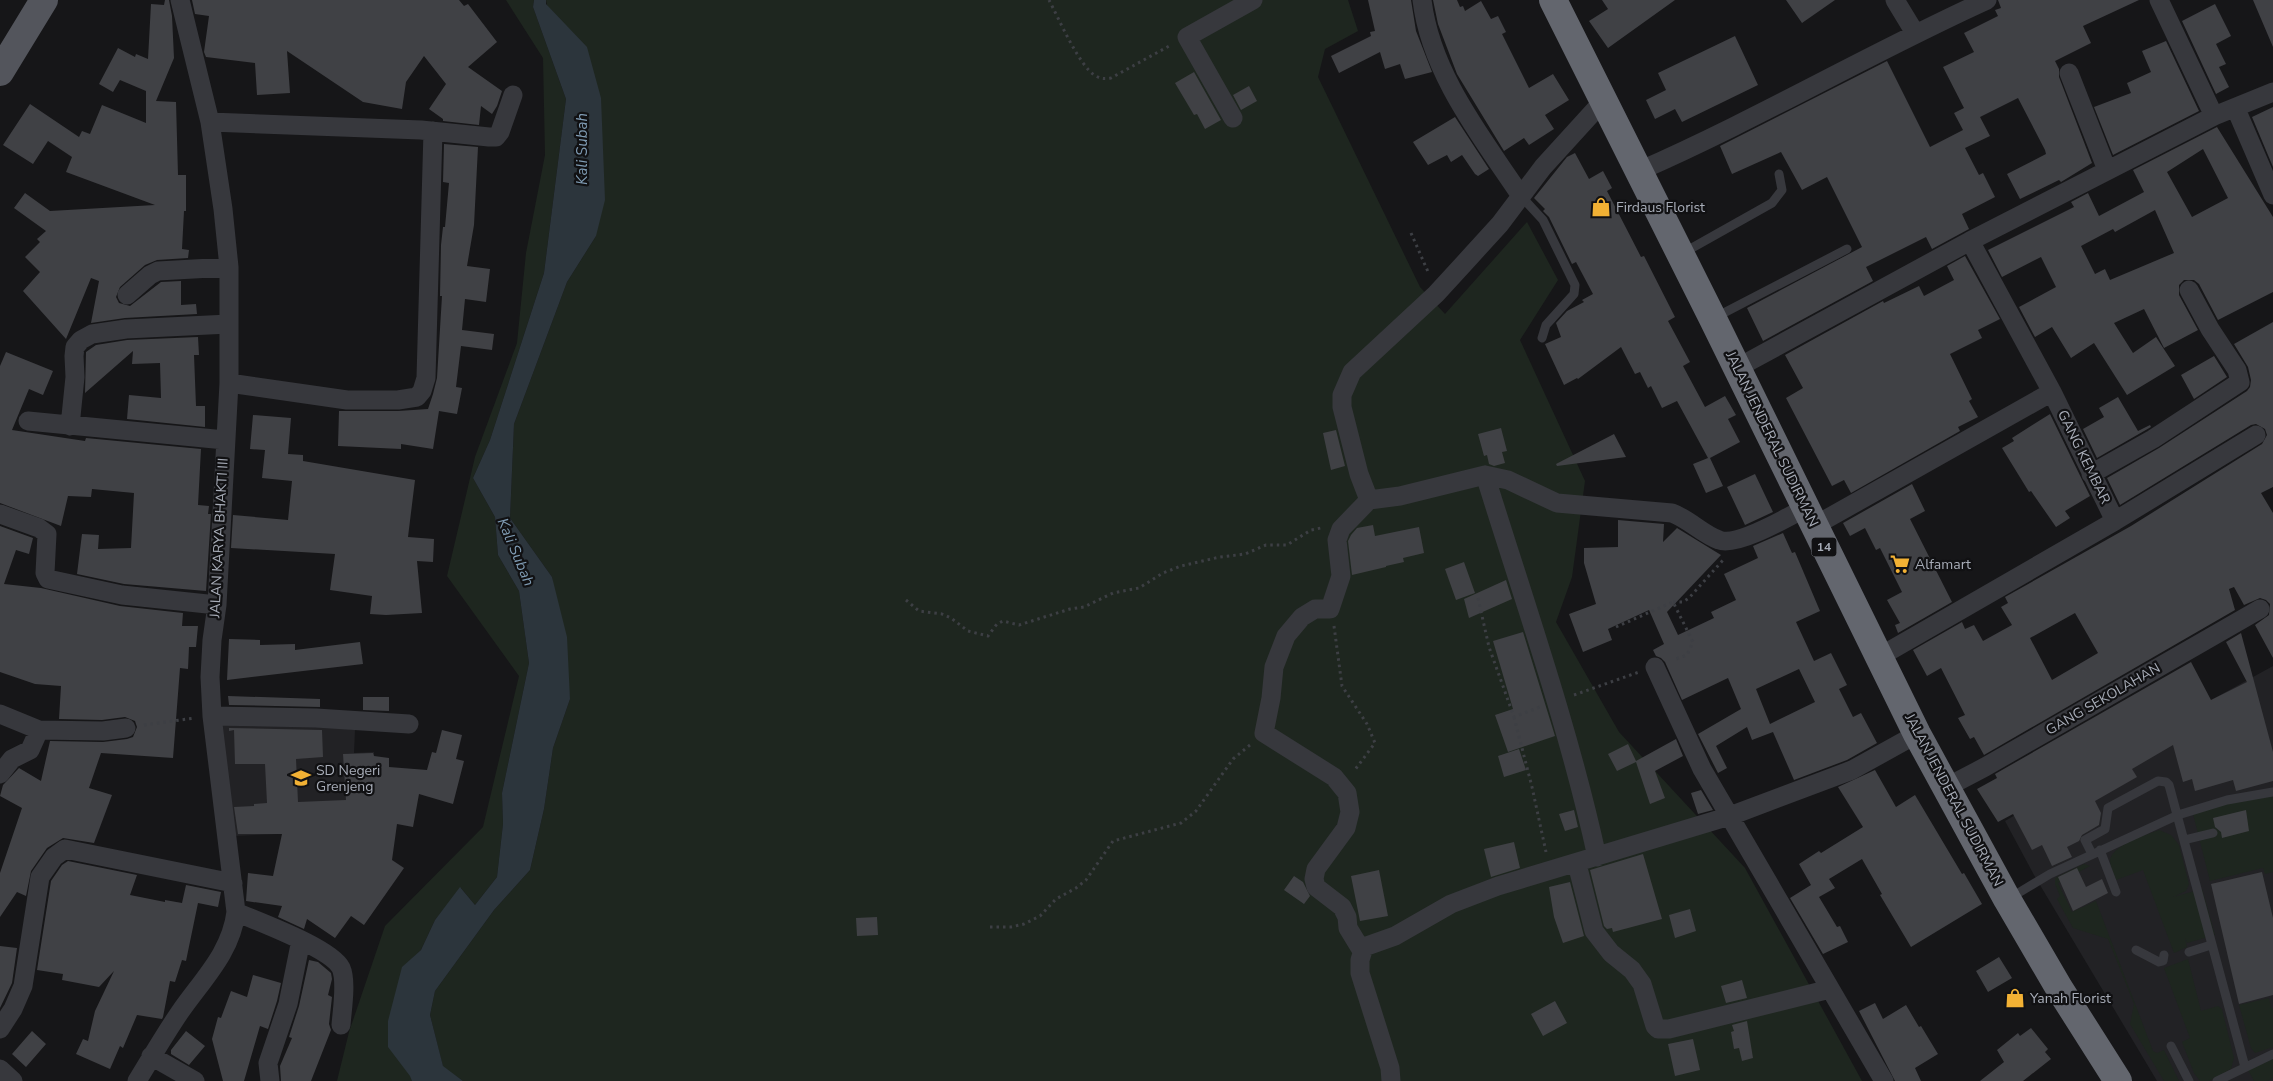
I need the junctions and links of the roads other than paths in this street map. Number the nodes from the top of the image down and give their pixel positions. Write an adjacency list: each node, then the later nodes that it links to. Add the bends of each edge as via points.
1 (44, 0): 10 (main road)
2 (180, 0): 18 (street, JALAN KARYA BHAKTI III)
3 (1251, 0): 17 (street, via 1187,37)
4 (1422, 0): 24 (street, via 1439,63 1469,119)
5 (1553, 0): 14 (highway, JALAN JENDERAL SUDIRMAN / 14)
6 (1895, 0): 9 (street)
7 (1988, 0): 9 (street)
8 (2159, 0): 16 (street)
9 (1915, 33): 21 (street, via 1813,87)
10 (3, 60)
11 (2069, 73): 20 (street)
12 (2273, 92): 15 (street)
13 (512, 95): 19 (street, via 496,137)
14 (1604, 100): 21 (highway, JALAN JENDERAL SUDIRMAN / 14); 24 (street)
15 (2236, 109): 16 (street); 23 (street)
16 (2214, 116): 20 (street)
17 (1233, 118)
18 (210, 122): 19 (street); 28 (street, JALAN KARYA BHAKTI III)
19 (433, 131): 35 (street, via 426,378 422,391 417,397 398,400 348,400)
20 (2107, 170): 25 (street)
21 (1640, 171): 27 (highway, JALAN JENDERAL SUDIRMAN / 14)
22 (1779, 174): 27 (lane, via 1782,190 1772,203)
23 (2273, 195)
24 (1521, 196): 33 (lane, via 1543,220 1575,285 1574,294 1546,324); 43 (street, via 1436,294 1352,372 1344,389 1342,407)
25 (1970, 241): 34 (street); 36 (street, GANG KEMBAR)
26 (1848, 250): 31 (lane)
27 (1681, 254): 31 (highway, JALAN JENDERAL SUDIRMAN / 14)
28 (228, 267): 30 (street, via 158,271); 32 (street, JALAN KARYA BHAKTI III)
29 (2189, 290): 41 (street, via 2240,382 2153,439)
30 (127, 294)
31 (1713, 319): 34 (highway, JALAN JENDERAL SUDIRMAN / 14)
32 (228, 324): 35 (street, JALAN KARYA BHAKTI III); 38 (street, via 126,329 92,334 81,340 75,346)
33 (1542, 338)
34 (1737, 368): 45 (highway, JALAN JENDERAL SUDIRMAN / 14)
35 (229, 382): 40 (street, JALAN KARYA BHAKTI III)
36 (2052, 392): 41 (street, GANG KEMBAR); 45 (street)
37 (28, 421): 38 (street)
38 (70, 426): 40 (street)
39 (2256, 435): 46 (street)
40 (225, 440): 47 (street, JALAN KARYA BHAKTI III)
41 (2091, 474): 46 (street, GANG KEMBAR)
42 (1485, 475): 43 (street, via 1400,496); 45 (street, via 1508,480 1557,503 1672,513 1684,517 1720,541 1729,541 1779,522); 65 (street, via 1556,702)
43 (1369, 500): 74 (street, via 1341,529 1337,540 1340,582 1330,609 1315,609 1302,617 1286,636 1274,666 1264,733 1334,777 1347,793 1350,812 1346,828 1316,869 1314,879 1316,887 1342,908 1348,928)
44 (0, 514): 47 (street, via 46,534 45,573 48,579 122,595)
45 (1810, 517): 49 (highway, JALAN JENDERAL SUDIRMAN / 14)
46 (2116, 521): 49 (street, GANG KEMBAR)
47 (217, 605): 52 (street, JALAN KARYA BHAKTI III, via 210,677)
48 (2260, 609): 58 (street, GANG SEKOLAHAN)
49 (1879, 657): 56 (highway, JALAN JENDERAL SUDIRMAN / 14)
50 (1655, 667): 61 (street, via 1702,769)
51 (0, 714): 55 (street)
52 (212, 716): 53 (street); 67 (street, JALAN KARYA BHAKTI III)
53 (409, 724)
54 (126, 728): 55 (street)
55 (39, 730): 57 (street, via 30,750 12,760)
56 (1917, 734): 58 (highway, JALAN JENDERAL SUDIRMAN / 14); 61 (street, via 1852,770)
57 (0, 774)
58 (1945, 788): 69 (highway, JALAN JENDERAL SUDIRMAN / 14)
59 (2273, 792): 60 (lane, via 2227,800)
60 (2178, 814): 63 (lane); 64 (lane); 64 (lane, via 2169,785 2158,781 2108,808 2105,829 2085,840)
61 (1730, 816): 65 (street); 77 (street)
62 (2213, 833): 63 (lane)
63 (2184, 840): 72 (lane)
64 (2096, 852): 68 (lane); 69 (lane)
65 (1597, 857): 66 (street)
66 (1578, 864): 74 (street, via 1498,886 1451,904 1395,936 1364,947); 77 (street, via 1594,931 1642,984 1658,1029)
67 (233, 883): 70 (street, JALAN KARYA BHAKTI III); 79 (street, via 65,849 54,857 40,877 23,986)
68 (2116, 892)
69 (2007, 899): 91 (highway, JALAN JENDERAL SUDIRMAN / 14)
70 (236, 912): 71 (street); 82 (street, JALAN KARYA BHAKTI III, via 235,924 214,968 180,1011)
71 (301, 940): 78 (street, via 341,968 344,977); 88 (street, via 288,1004 268,1063)
72 (2211, 945): 75 (lane); 83 (lane)
73 (2136, 950): 76 (lane, via 2159,962 2163,961)
74 (1362, 951): 89 (street, via 1360,973 1390,1068)
75 (2189, 952)
76 (2164, 955)
77 (1830, 990): 90 (street)
78 (341, 1026)
79 (0, 1029)
80 (2171, 1046): 92 (lane)
81 (2273, 1054): 83 (lane)
82 (152, 1056): 86 (street, JALAN KARYA BHAKTI III); 87 (street)
83 (2245, 1067): 93 (lane)
84 (0, 1069): 85 (street)
85 (13, 1081)
86 (137, 1081)
87 (195, 1081)
88 (270, 1081)
89 (1391, 1081)
90 (1884, 1081)
91 (2118, 1081)
92 (2189, 1081)
93 (2217, 1081)

